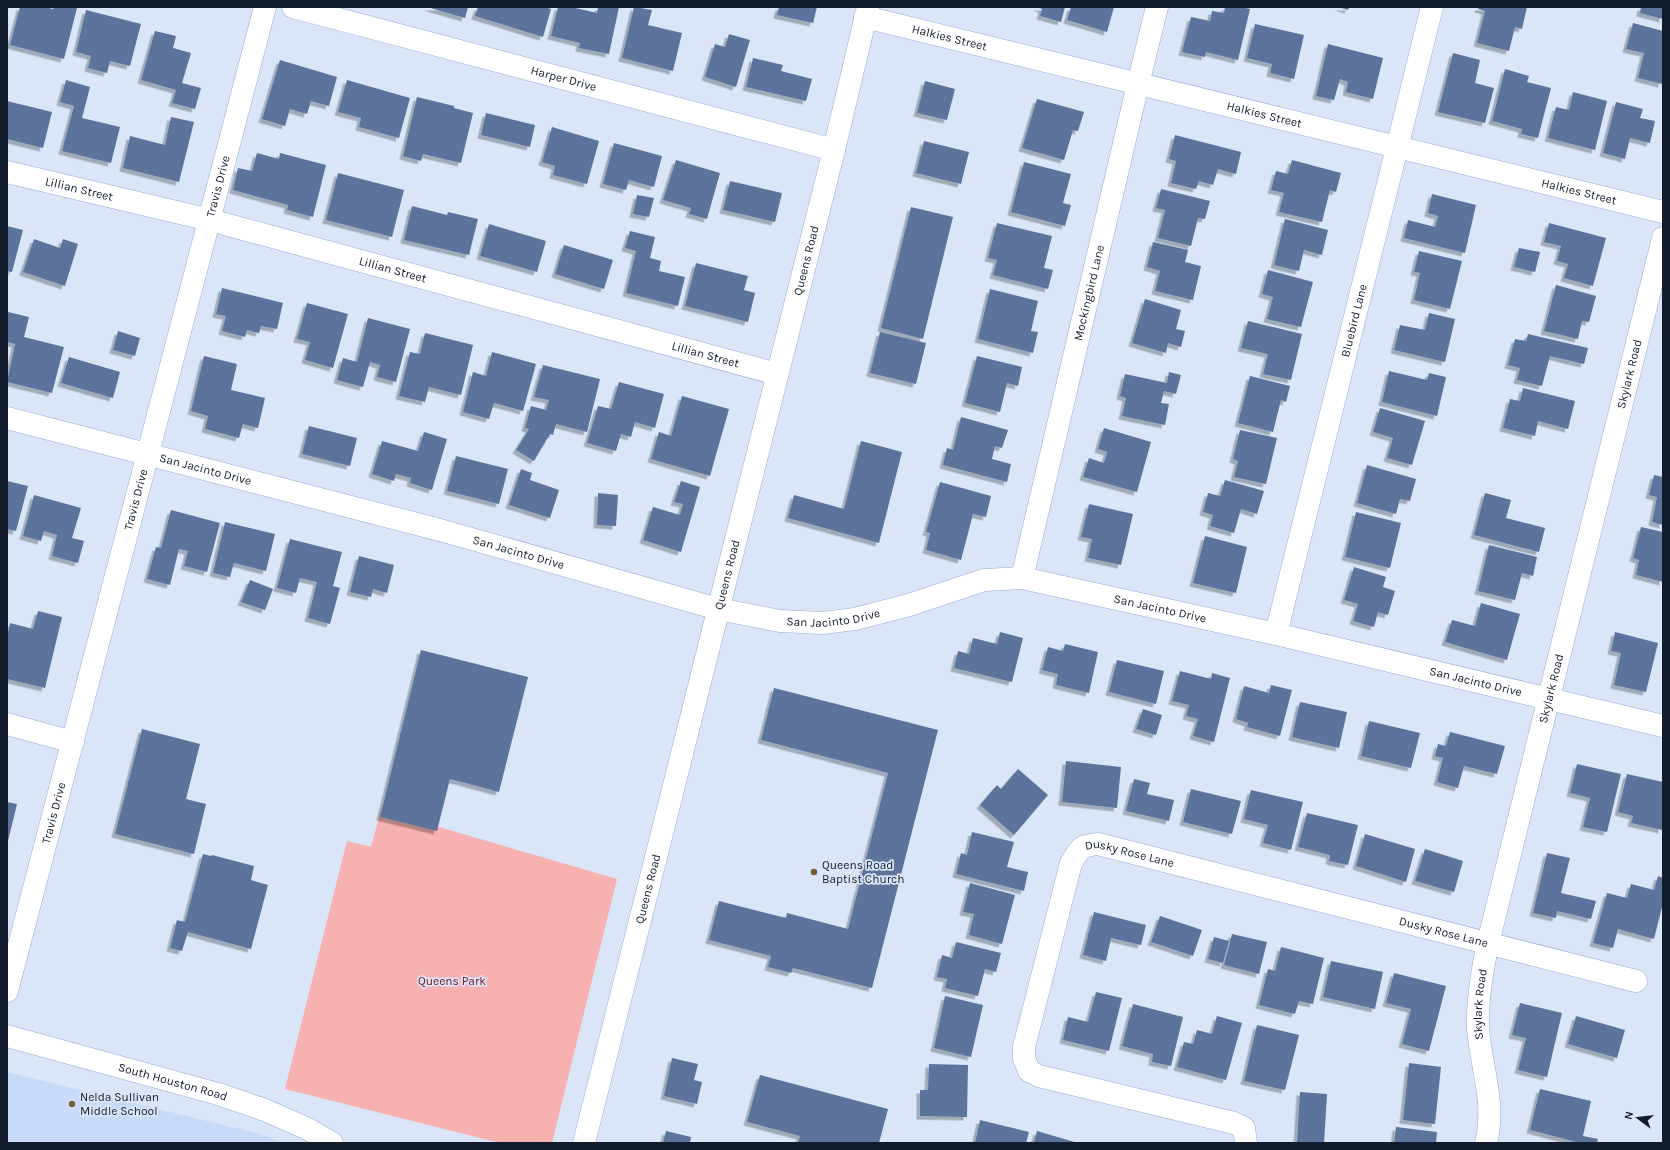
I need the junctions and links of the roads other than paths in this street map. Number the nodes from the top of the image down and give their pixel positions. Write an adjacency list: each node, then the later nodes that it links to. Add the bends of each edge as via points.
1 (265, 7): 11 (street, Travis Drive)
2 (293, 7): 8 (street, Harper Drive)
3 (1157, 7): 6 (street, Mockingbird Lane)
4 (1432, 7): 7 (street, Bluebird Lane)
5 (866, 12): 6 (street, Halkies Street); 8 (street, Queens Road)
6 (1138, 84): 7 (street, Halkies Street); 16 (street, Mockingbird Lane)
7 (1396, 147): 10 (street, Halkies Street); 18 (street, Bluebird Lane)
8 (834, 150): 13 (street, Queens Road)
9 (7, 172): 11 (street, Lillian Street)
10 (1663, 212)
11 (210, 220): 13 (street, Lillian Street); 15 (street, Travis Drive)
12 (1663, 238): 19 (street, Skylark Road)
13 (777, 374): 17 (street, Queens Road)
14 (7, 418): 15 (street, San Jacinto Drive)
15 (148, 454): 17 (street, San Jacinto Drive, via 440,530); 22 (street, Travis Drive)
16 (1022, 578): 17 (street, San Jacinto Drive, via 984,580 909,605 855,619 822,623 780,620); 18 (street, San Jacinto Drive)
17 (718, 609): 28 (street, Queens Road)
18 (1276, 634): 19 (street, San Jacinto Drive)
19 (1548, 699): 21 (street, San Jacinto Drive); 23 (street, Skylark Road)
20 (7, 724): 22 (street)
21 (1663, 726)
22 (72, 742): 25 (street, Travis Drive)
23 (1488, 943): 24 (street, Dusky Rose Lane); 29 (street, Dusky Rose Lane, via 1098,844 1084,846 1071,863 1024,1047 1028,1071 1234,1123 1244,1128); 30 (street, Skylark Road, via 1478,996 1478,1029 1490,1114)
24 (1636, 981)
25 (7, 992)
26 (7, 1036): 27 (street, South Houston Road, via 218,1094 265,1110)
27 (332, 1143)
28 (584, 1143)
29 (1246, 1143)
30 (1486, 1143)

